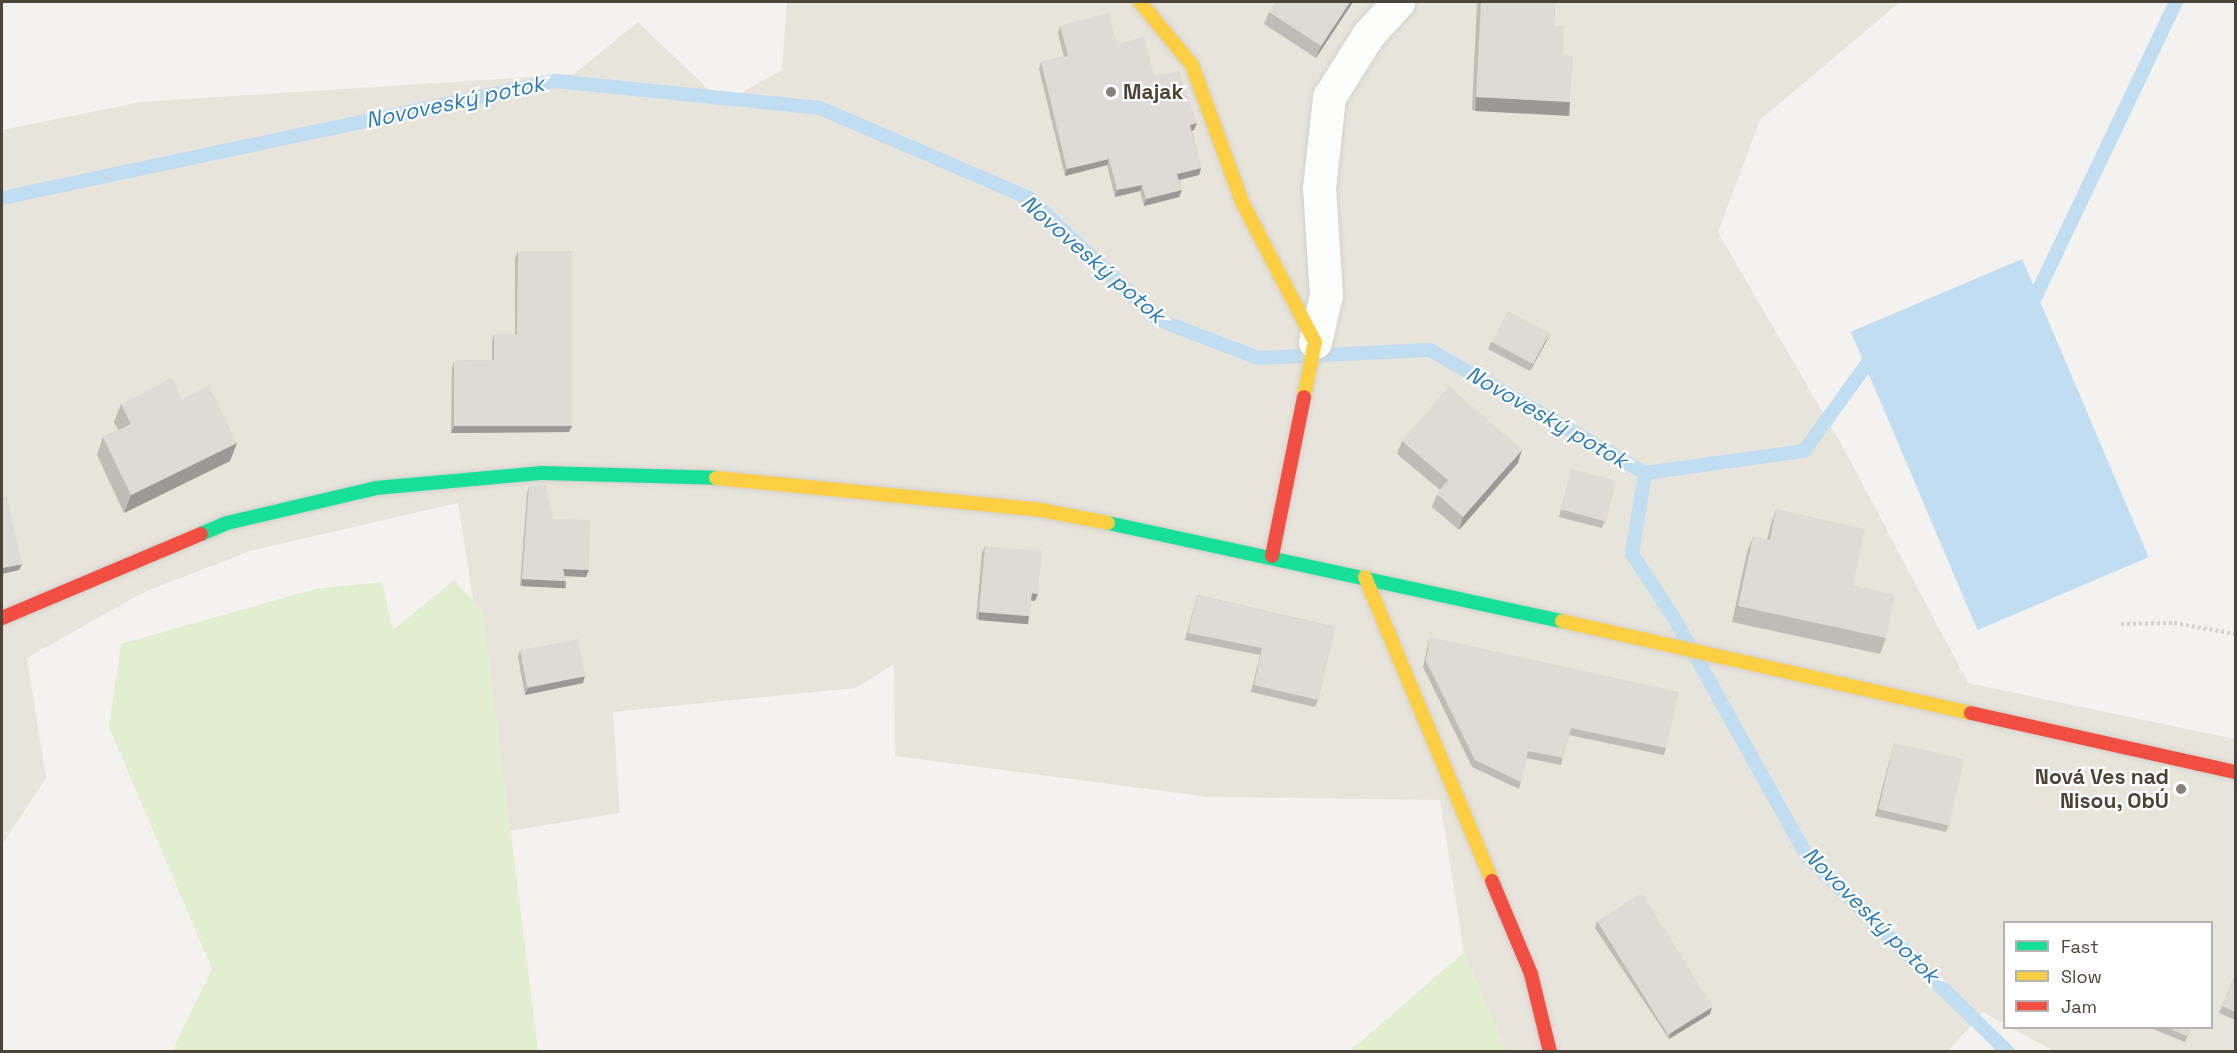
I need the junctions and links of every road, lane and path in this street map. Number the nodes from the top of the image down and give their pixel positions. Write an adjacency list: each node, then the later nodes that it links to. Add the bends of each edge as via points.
1 (1140, 2): 3 (street, via 1192,65 1242,202)
2 (1398, 2): 3 (street, via 1368,35 1329,97 1319,188 1326,295)
3 (1315, 342): 4 (street)
4 (1272, 556): 5 (street); 6 (street, via 1040,510 799,483 677,475 542,473 376,488 227,523)
5 (1365, 577): 9 (street); 10 (street, via 1531,974)
6 (2, 618)
7 (2121, 624): 8 (path, via 2174,623)
8 (2235, 634)
9 (2235, 772)
10 (1550, 1052)

